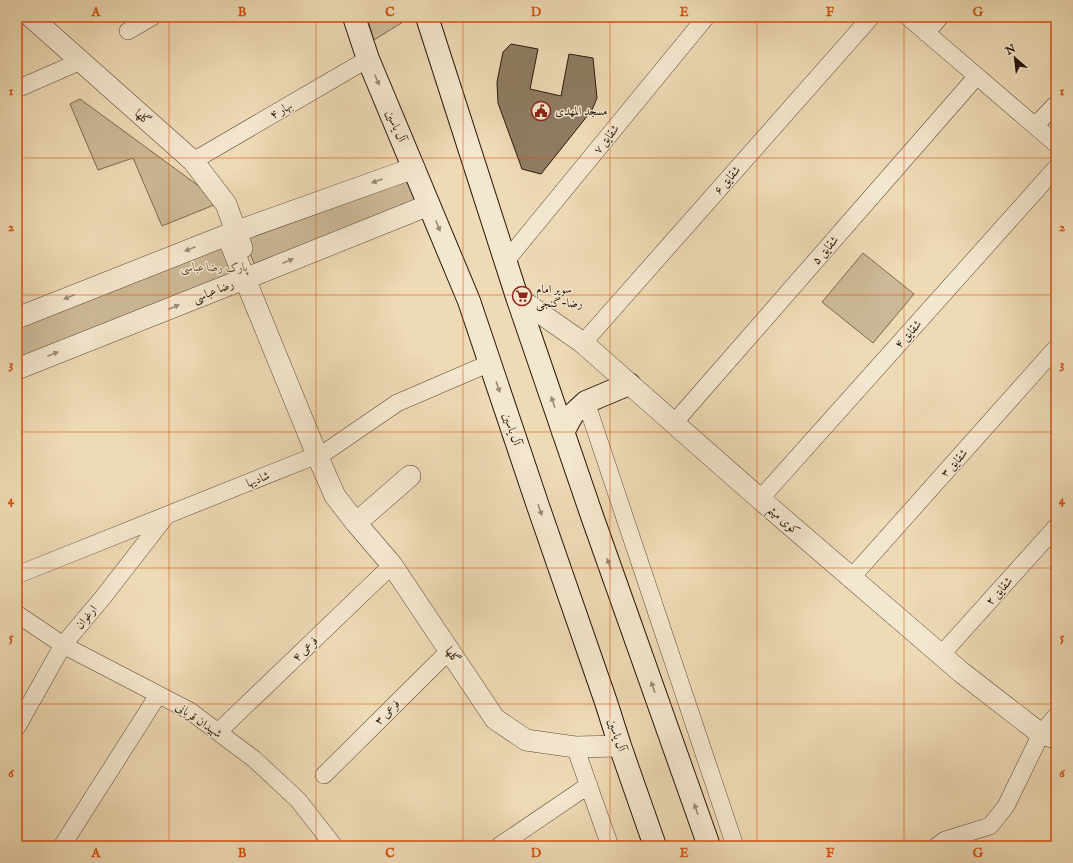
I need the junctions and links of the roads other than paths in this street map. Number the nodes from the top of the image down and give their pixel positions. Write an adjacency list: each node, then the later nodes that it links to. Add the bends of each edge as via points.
1 (31, 17): 12 (street, گلها)
2 (152, 17): 9 (street)
3 (354, 17): 11 (main road, آل یاسین)
4 (428, 17): 23 (main road)
5 (706, 17): 23 (street, شقایق ۷)
6 (871, 17): 27 (street, شقایق ۶)
7 (908, 17): 10 (street)
8 (940, 17): 10 (street)
9 (128, 31)
10 (926, 32): 13 (street)
11 (368, 59): 18 (street, بهار ۴); 19 (main road, آل یاسین, one-way to 19)
12 (81, 62): 14 (street); 18 (street, گلها)
13 (977, 76): 16 (street); 33 (street, شقایق ۵)
14 (17, 89)
15 (1056, 104): 16 (street)
16 (1035, 126): 17 (street)
17 (1056, 144)
18 (193, 160): 22 (street, گلها, via 226,204)
19 (414, 168): 21 (main road, آل یاسین); 22 (street, one-way to 22)
20 (1056, 168): 37 (street, شقایق ۴)
21 (429, 205): 24 (street, رضا عباسی, one-way to 21); 29 (main road, آل یاسین, one-way to 29, via 469,301)
22 (235, 232): 24 (street, گلها)
23 (506, 262): 25 (main road)
24 (248, 277): 26 (street, رضا عباسی, one-way to 26, via 227,235); 30 (street, رضا عباسی, one-way to 24); 35 (street, گلها)
25 (517, 297): 27 (street, کوی میثم); 34 (main road, one-way to 25)
26 (17, 318)
27 (583, 343): 31 (street, کوی میثم)
28 (1056, 348): 43 (street, شقایق ۳)
29 (490, 363): 35 (street, شادیها, via 397,403); 53 (main road, آل یاسین, one-way to 53)
30 (17, 369)
31 (629, 384): 32 (main road); 33 (street, کوی میثم)
32 (586, 402): 34 (main road, via 573,414); 63 (street)
33 (674, 423): 37 (street, کوی میثم)
34 (563, 432): 62 (main road, one-way to 34)
35 (322, 453): 38 (street, شادیها); 39 (street, گلها, via 335,496)
36 (410, 476): 39 (street)
37 (760, 499): 43 (street, کوی میثم)
38 (167, 515): 42 (street, شادیها); 45 (street, ارغوان)
39 (356, 523): 41 (street, گلها)
40 (1056, 527): 47 (street, شقایق ۲)
41 (392, 565): 46 (street, گلها); 51 (street, فرعی ۴)
42 (17, 575)
43 (851, 578): 47 (street, کوی میثم)
44 (17, 614): 45 (street, شهیدان قربانی)
45 (63, 646): 48 (street, شهیدان قربانی); 50 (street, ارغوان)
46 (450, 650): 54 (street, گلها, via 495,719 526,740); 55 (street, فرعی ۳)
47 (941, 655): 52 (street, کوی میثم)
48 (158, 695): 51 (street, شهیدان قربانی, via 190,711); 57 (street)
49 (1056, 716): 52 (street)
50 (17, 727)
51 (218, 732): 58 (street, شهیدان قربانی, via 254,759 298,800)
52 (1048, 736): 64 (street, via 1006,806 990,826 945,840)
53 (620, 746): 54 (street, گلها); 61 (main road, آل یاسین)
54 (575, 747): 56 (street)
55 (324, 774)
56 (589, 785): 59 (street); 60 (street)
57 (62, 846)
58 (334, 846)
59 (499, 846)
60 (610, 846)
61 (655, 846)
62 (709, 846)
63 (735, 846)
64 (937, 846)

